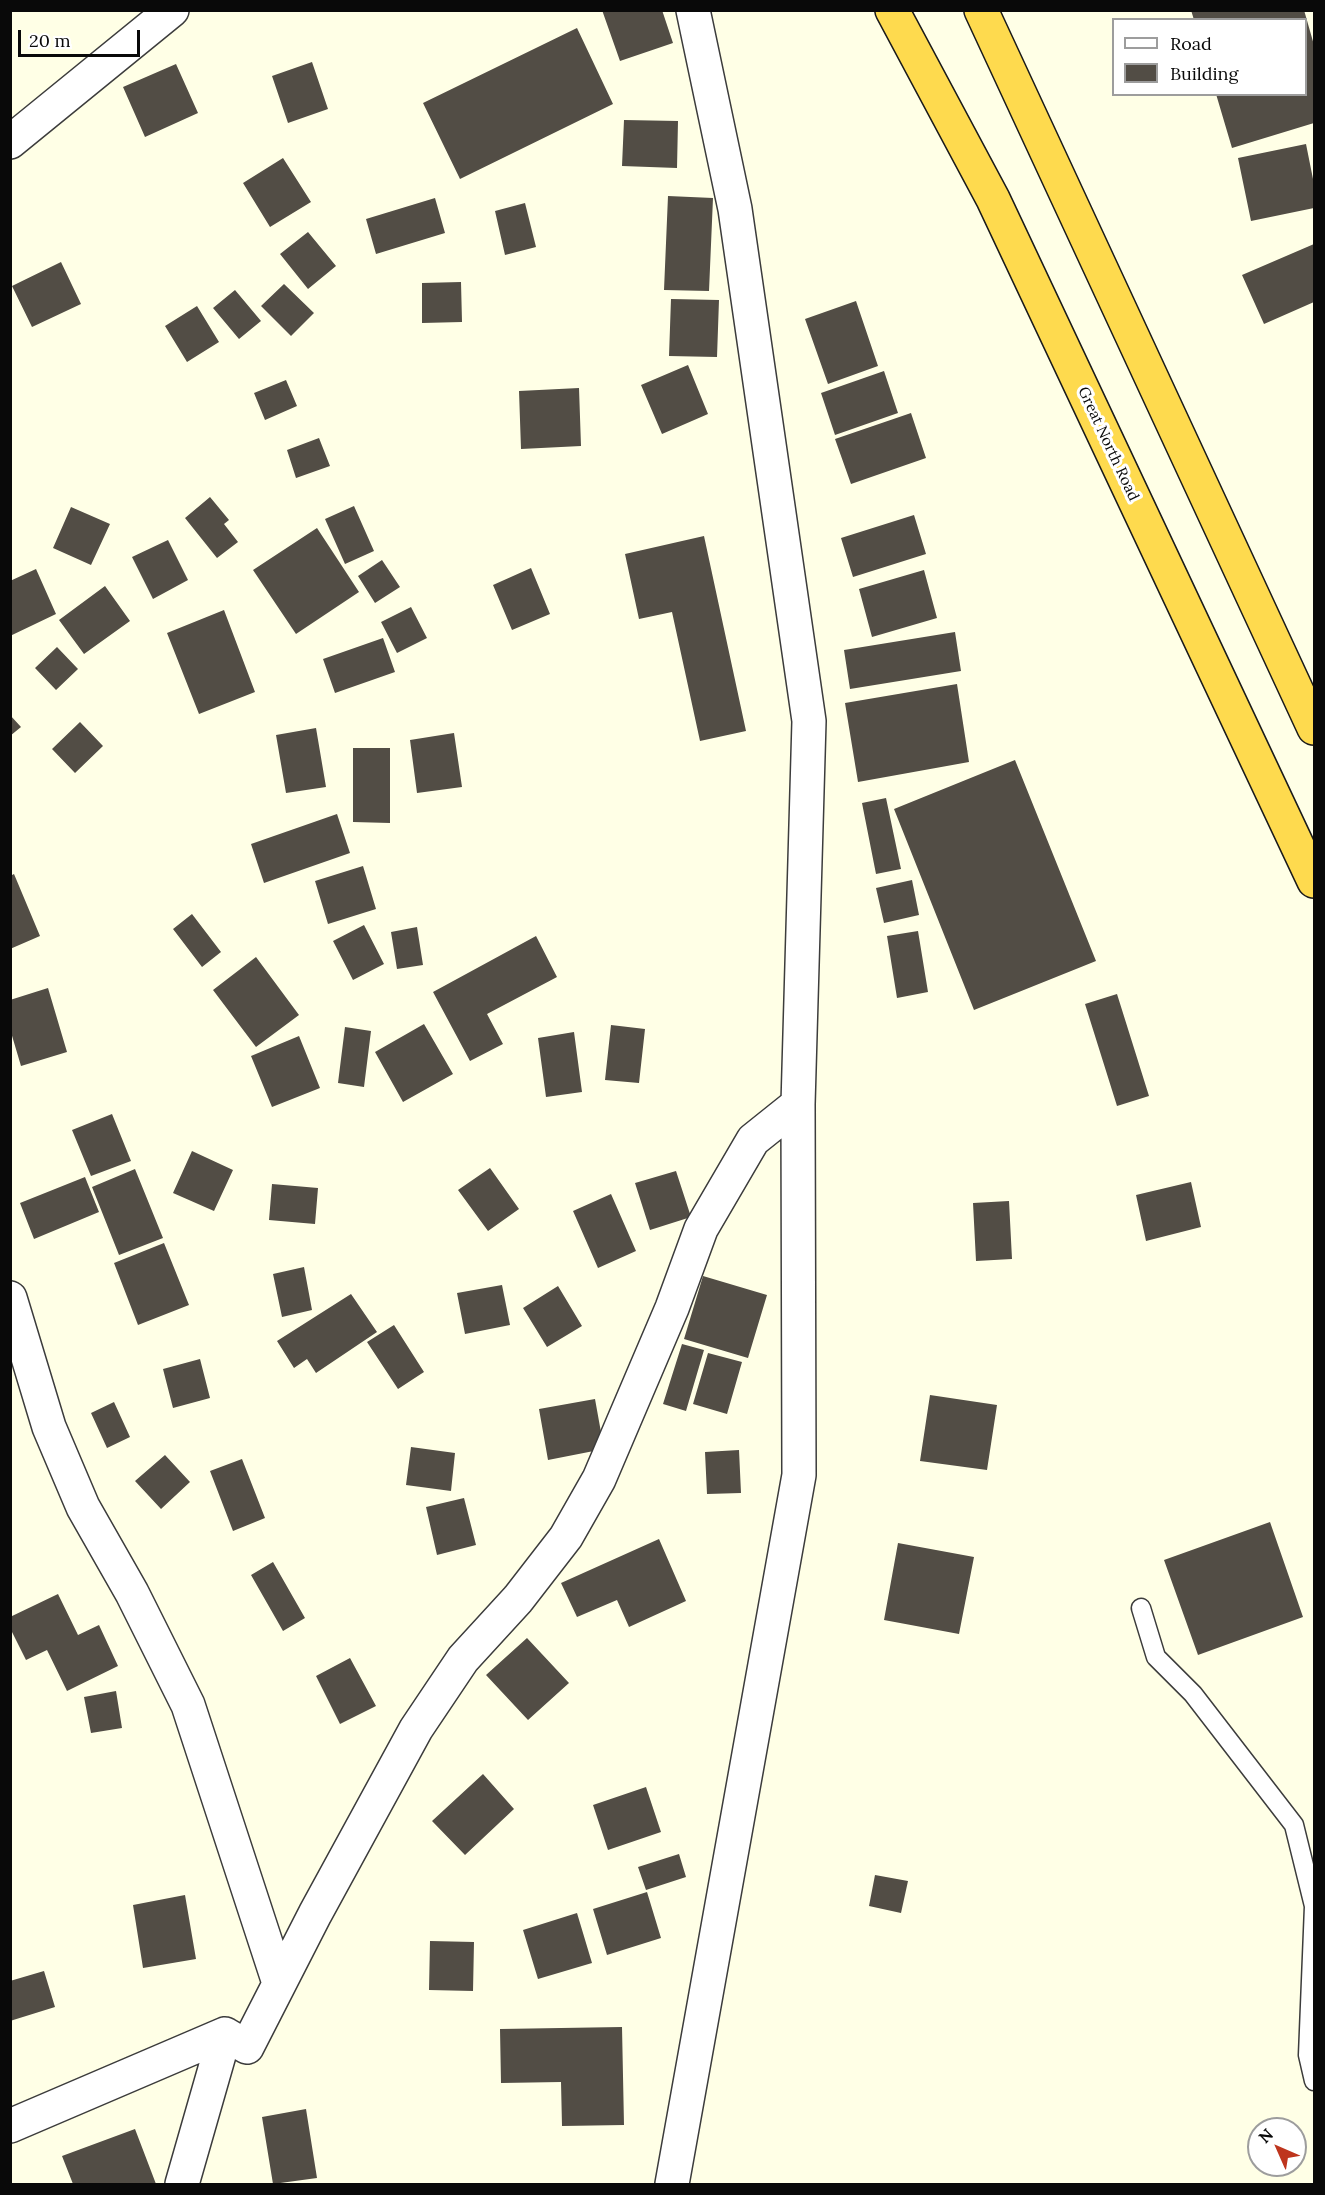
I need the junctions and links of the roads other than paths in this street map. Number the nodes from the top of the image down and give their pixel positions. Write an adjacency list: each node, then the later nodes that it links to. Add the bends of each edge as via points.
1 (172, 10): 5 (street)
2 (693, 10): 8 (street, via 735,209 809,722)
3 (892, 10): 7 (highway, Great North Road, via 993,199)
4 (981, 10): 6 (highway)
5 (10, 142)
6 (1314, 728)
7 (1314, 881)
8 (798, 1104): 11 (street, via 753,1140 701,1229 599,1479 566,1537 518,1599 463,1659 417,1730); 16 (street, via 799,1475)
9 (10, 1298): 11 (street, via 49,1427 83,1507 188,1705)
10 (1141, 1608): 13 (lane, via 1156,1657 1193,1694 1294,1825 1314,1906 1308,2055)
11 (279, 1983): 12 (street, via 247,2047)
12 (225, 2034): 14 (street); 15 (street)
13 (1314, 2081)
14 (10, 2126)
15 (182, 2184)
16 (672, 2184)

